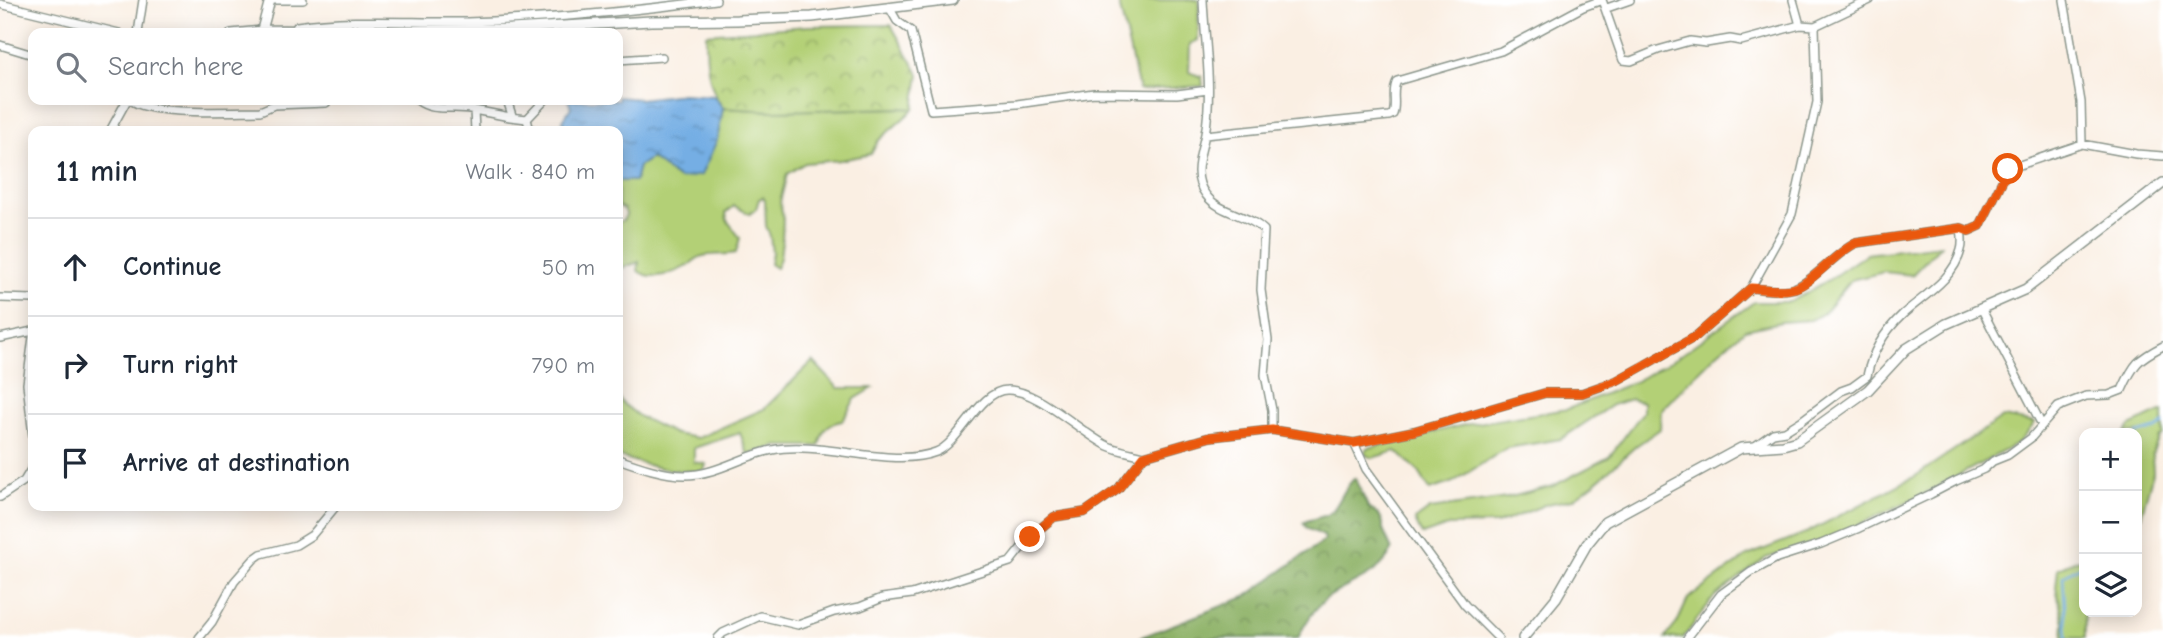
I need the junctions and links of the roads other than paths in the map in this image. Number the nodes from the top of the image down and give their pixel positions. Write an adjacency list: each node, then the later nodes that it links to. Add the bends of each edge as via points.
1 (142, 0): 18 (street)
2 (270, 0): 3 (street); 19 (street)
3 (303, 0)
4 (716, 0): 20 (street, via 563,16 467,22 325,22)
5 (953, 0): 13 (street)
6 (1203, 0): 26 (street)
7 (1602, 0): 14 (street); 39 (street, via 1501,51 1397,81 1395,110 1389,116)
8 (1630, 0): 14 (street)
9 (1793, 0): 15 (street)
10 (1870, 0): 16 (street)
11 (2064, 0): 40 (street, via 2081,103)
12 (0, 4): 17 (street)
13 (889, 7): 21 (street, via 812,17); 26 (street, via 897,21 911,31 931,110 1094,93)
14 (1606, 8): 15 (street, via 1623,60 1631,61 1690,41 1741,41)
15 (1800, 25): 16 (street)
16 (1815, 26): 44 (street, via 1817,102 1792,214)
17 (98, 28)
18 (139, 28)
19 (263, 28)
20 (296, 28)
21 (552, 28)
22 (0, 45): 23 (street)
23 (28, 53)
24 (662, 57): 25 (street)
25 (623, 60)
26 (1208, 90): 39 (street)
27 (126, 105): 36 (street)
28 (141, 105): 29 (street, via 260,111)
29 (274, 105)
30 (424, 105): 33 (street)
31 (509, 105): 34 (street)
32 (540, 105): 35 (street)
33 (474, 110): 34 (street); 37 (street)
34 (510, 117): 35 (street)
35 (527, 120): 38 (street)
36 (113, 126)
37 (475, 126)
38 (529, 126)
39 (1205, 135): 54 (street, via 1197,172 1202,190 1214,204 1256,222 1266,236 1261,290)
40 (2082, 144): 41 (street); 43 (street, via 2008,169 1980,226 1969,231)
41 (2163, 156)
42 (2163, 183): 47 (street, via 2026,289)
43 (1961, 228): 44 (street, via 1856,243 1801,286); 56 (street, via 1962,248 1956,264 1892,325 1871,358 1867,376)
44 (1751, 288): 55 (street, via 1695,337 1616,381 1582,393 1545,393 1414,431)
45 (0, 298): 46 (street)
46 (28, 299)
47 (1981, 308): 53 (street); 56 (street, via 1906,349 1868,390 1797,441)
48 (28, 332): 49 (street)
49 (0, 338)
50 (2163, 346): 53 (street, via 2141,358 2122,390 2058,407)
51 (28, 371): 52 (street)
52 (28, 399)
53 (2042, 425): 66 (street, via 2021,446 1984,469 1857,529 1751,572 1721,594)
54 (1272, 430): 55 (street); 57 (street, via 1210,437)
55 (1354, 443): 64 (street, via 1366,469 1465,605)
56 (1755, 446): 65 (street, via 1741,448 1605,522 1556,598)
57 (1144, 456): 58 (street, via 1109,446 1023,391 1004,389 940,450 919,458 804,448 772,450 705,473 683,475); 63 (street, via 1118,489 1085,512 1054,517 1010,562 798,625 760,616)
58 (623, 461)
59 (28, 474): 60 (street)
60 (0, 497)
61 (331, 511): 62 (street, via 312,535 296,545 254,559)
62 (199, 638)
63 (718, 638)
64 (1498, 638)
65 (1523, 638)
66 (1687, 638)

